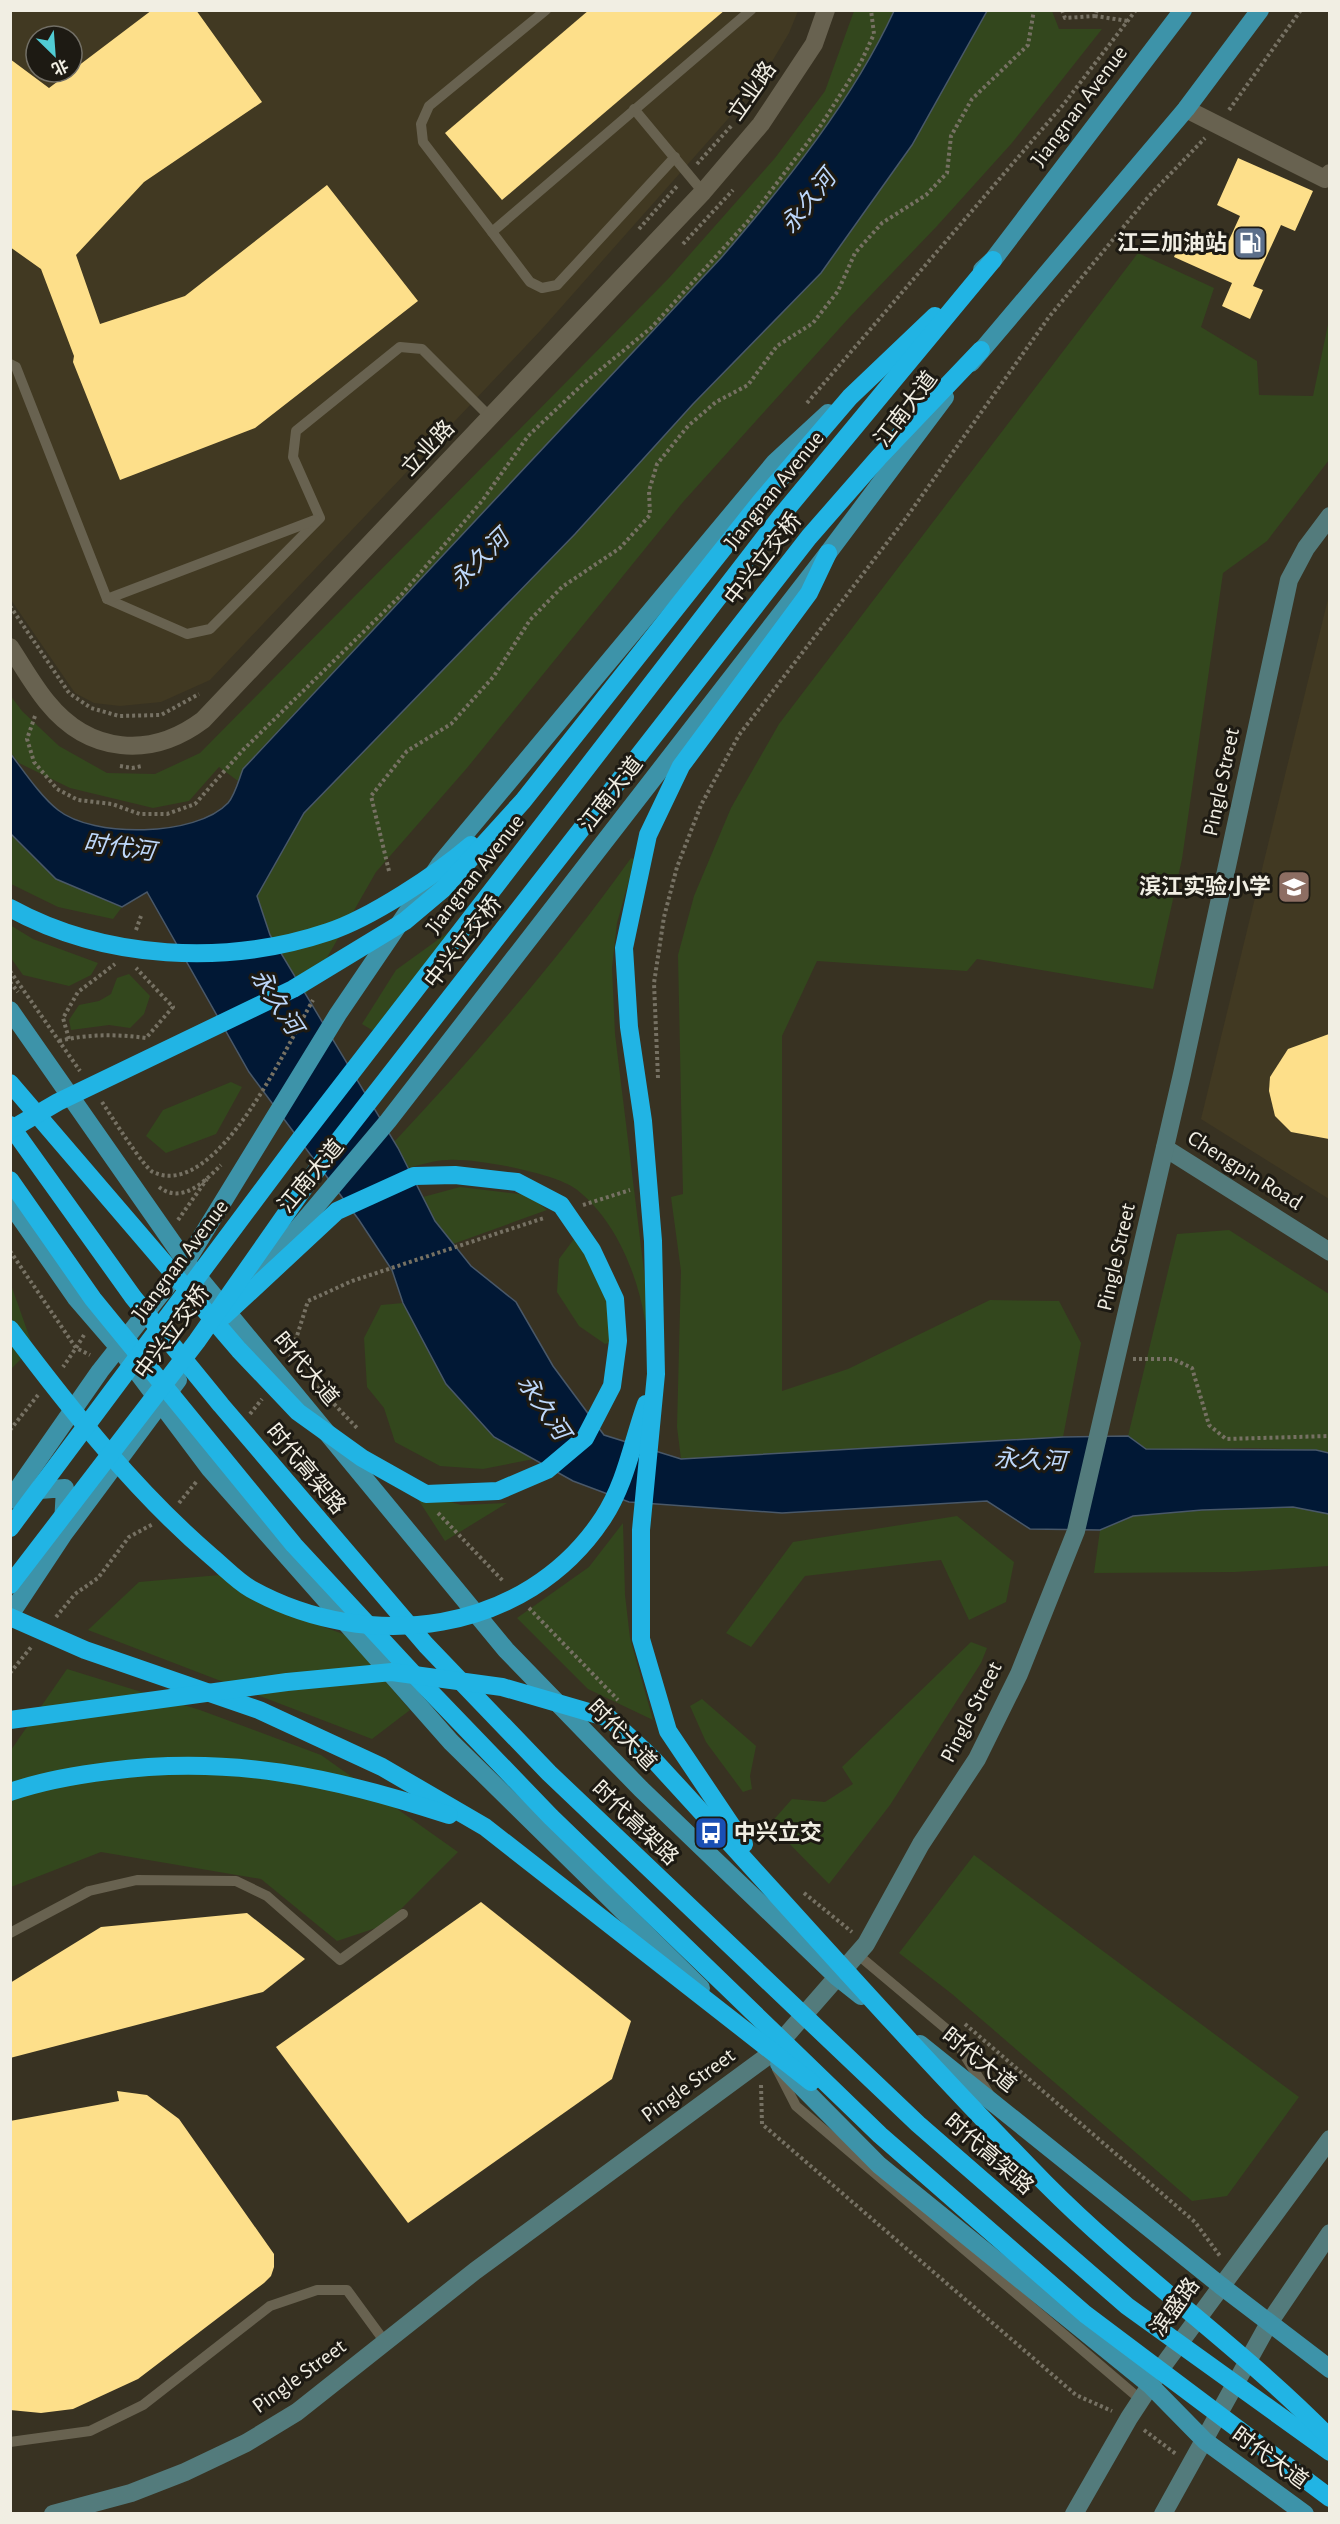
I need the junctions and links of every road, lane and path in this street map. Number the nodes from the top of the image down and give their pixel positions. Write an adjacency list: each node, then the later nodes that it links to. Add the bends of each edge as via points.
1 (546, 10): 20 (lane, via 429,106 421,124 423,142)
2 (751, 10): 12 (lane)
3 (826, 10): 19 (street, 立业路, via 814,44 761,124)
4 (872, 10): 33 (path, via 874,34 861,62 821,125 748,221 652,327 528,436 482,501 402,594 243,750 195,804 167,814 140,814 112,804 78,800 57,789 34,762 27,739)
5 (1034, 10): 35 (path, via 1028,45 972,99 951,136 947,173 926,195 882,223 855,253 838,291 813,323 777,346 748,384 716,402 688,426 657,464 649,491 650,515 620,548 562,587 530,620 494,676 451,724 407,751 371,796)
6 (1062, 10): 10 (path, via 1065,18)
7 (1183, 10): 22 (main road, Jiangnan Avenue)
8 (1260, 10): 13 (main road, 江南大道)
9 (1300, 10): 15 (path)
10 (1096, 13): 11 (path)
11 (1128, 21)
12 (634, 109): 16 (lane); 20 (lane)
13 (1186, 109): 15 (street); 23 (main road, 江南大道)
14 (740, 116): 17 (path)
15 (1217, 126): 18 (street, via 1325,179); 49 (path, via 1149,196 1049,317 906,518 739,735 701,805 677,867 664,917 654,983)
16 (675, 157): 17 (lane); 20 (lane, via 557,285 542,288 530,282)
17 (688, 173): 19 (lane); 21 (path)
18 (1329, 173)
19 (703, 192): 25 (street, 立业路)
20 (492, 232)
21 (632, 236)
22 (993, 260): 34 (highway, via 850,397 761,501); 65 (main road, Jiangnan Avenue, via 775,462 440,864 338,1014); 80 (highway, Jiangnan Avenue, via 781,516 298,1142)
23 (981, 350): 28 (main road, 江南大道); 68 (highway, 中兴立交桥, via 809,537 325,1158)
24 (10, 364): 29 (lane, via 16,367)
25 (490, 417): 27 (lane, via 422,350 400,347 296,430 293,457); 31 (street, 立业路, via 203,720 183,735 131,746 110,744 83,733 46,701)
26 (1329, 516): 55 (street, Pingle Street, via 1289,580)
27 (320, 518): 29 (lane); 29 (lane, via 210,629 187,634)
28 (828, 553): 66 (main road, 江南大道, via 388,1121 274,1258); 71 (highway, via 809,593 681,766 645,846 624,948 653,1241)
29 (107, 599)
30 (10, 606): 32 (path, via 69,693 91,708 119,716 160,715 198,695)
31 (10, 647)
32 (206, 686)
33 (36, 709)
34 (523, 801): 36 (highway, via 459,855 395,899 330,932 274,946 221,953 157,952 90,940); 54 (highway, via 443,889 396,926 293,989 58,1102)
35 (389, 871)
36 (10, 908)
37 (141, 916): 38 (path)
38 (133, 936)
39 (125, 957): 45 (path, via 78,992 63,1018)
40 (133, 965): 45 (path, via 173,1006 146,1038 124,1035)
41 (10, 971): 46 (path)
42 (10, 982): 47 (path)
43 (313, 999): 51 (path, via 231,1139 210,1160 190,1171 170,1177 150,1172)
44 (10, 1010): 65 (main road, 时代大道)
45 (69, 1039): 46 (path)
46 (60, 1041): 48 (path)
47 (76, 1076)
48 (86, 1078)
49 (658, 1080)
50 (10, 1083): 68 (highway, via 96,1185 209,1315 216,1324 298,1412 362,1458 426,1494 498,1491 548,1470 585,1438 612,1386 618,1341 615,1299 592,1250 561,1205 517,1182 455,1175 414,1176 336,1211 266,1278 222,1317 214,1325)
51 (99, 1097)
52 (96, 1104): 57 (path)
53 (10, 1125): 108 (highway, 时代高架路, via 134,1297 220,1405 426,1645 549,1773 918,2124 1127,2306)
54 (10, 1130)
55 (1165, 1148): 64 (street, Chengpin Road); 70 (street, Pingle Street)
56 (227, 1159): 59 (path, via 207,1179 186,1192 165,1191)
57 (142, 1170)
58 (10, 1180): 97 (highway, via 93,1299 294,1545 550,1817)
59 (156, 1185)
60 (631, 1189): 62 (path)
61 (10, 1203): 69 (main road, 时代大道, via 76,1298)
62 (575, 1208)
63 (553, 1215): 72 (path, via 352,1281 308,1301)
64 (1329, 1252)
65 (186, 1262): 66 (main road, 时代大道); 69 (main road, Jiangnan Avenue)
66 (224, 1309): 72 (main road, 时代大道); 73 (main road, 江南大道)
67 (10, 1329): 71 (highway, via 108,1449 182,1531 249,1588 303,1612 361,1626 420,1626 468,1616 532,1589 571,1559 603,1518 627,1472 633,1441)
68 (196, 1341): 82 (highway, 中兴立交桥)
69 (120, 1349): 73 (main road, 时代大道); 77 (main road, Jiangnan Avenue, via 100,1371)
70 (1117, 1359): 75 (path, via 1173,1359 1192,1368 1209,1425 1226,1439); 93 (street, Pingle Street, via 1076,1531 1019,1674 977,1759 921,1844)
71 (656, 1374): 90 (highway, via 641,1530 641,1639 668,1731)
72 (281, 1376): 74 (path); 94 (main road, 时代大道, via 506,1650 641,1789)
73 (161, 1406): 76 (main road, 时代大道); 81 (main road, 江南大道)
74 (244, 1422)
75 (1329, 1436)
76 (208, 1468): 78 (path); 95 (main road, 时代大道, via 451,1742)
77 (15, 1496): 81 (main road, via 64,1488)
78 (174, 1508)
79 (157, 1522): 84 (path, via 129,1537 98,1578 75,1594)
80 (10, 1528)
81 (63, 1535): 83 (main road, 江南大道)
82 (10, 1585)
83 (10, 1616): 89 (highway, via 85,1650 259,1710 382,1767)
84 (53, 1621)
85 (38, 1638): 86 (path)
86 (10, 1673)
87 (10, 1720): 90 (highway, via 287,1682 392,1672 502,1687 609,1718 652,1758)
88 (10, 1792): 89 (highway, via 80,1774 156,1764 230,1765 299,1773 353,1785)
89 (485, 1827): 97 (highway)
90 (776, 1893): 105 (highway, via 1047,2185 1291,2398)
91 (403, 1914): 92 (lane, via 340,1960 267,1896 236,1881 137,1880 89,1891)
92 (10, 1933)
93 (857, 1954): 94 (street, Pingle Street); 96 (lane, via 950,2032)
94 (837, 1977): 95 (street, Pingle Street); 96 (main road, 时代大道)
95 (769, 2055): 102 (street, Pingle Street, via 484,2264); 104 (main road, 时代大道, via 879,2165)
96 (996, 2104): 100 (main road, 时代大道)
97 (880, 2135): 109 (highway, via 1085,2314)
98 (1329, 2139): 100 (street, 滨盛路)
99 (1329, 2233): 101 (street)
100 (1220, 2285): 101 (main road, 时代大道); 104 (street, 滨盛路)
101 (1269, 2323): 103 (main road, 时代大道); 106 (street)
102 (385, 2342): 107 (lane, via 347,2290 317,2290 270,2306 143,2405 90,2431); 110 (street, Pingle Street, via 297,2412 246,2443 130,2493)
103 (1329, 2369)
104 (1145, 2393): 106 (main road, 时代大道); 111 (street, 滨盛路)
105 (1329, 2438)
106 (1205, 2441): 112 (street); 113 (main road, 时代大道)
107 (10, 2442)
108 (1329, 2452)
109 (1329, 2498)
110 (53, 2514)
111 (1074, 2514)
112 (1163, 2514)
113 (1305, 2514)

